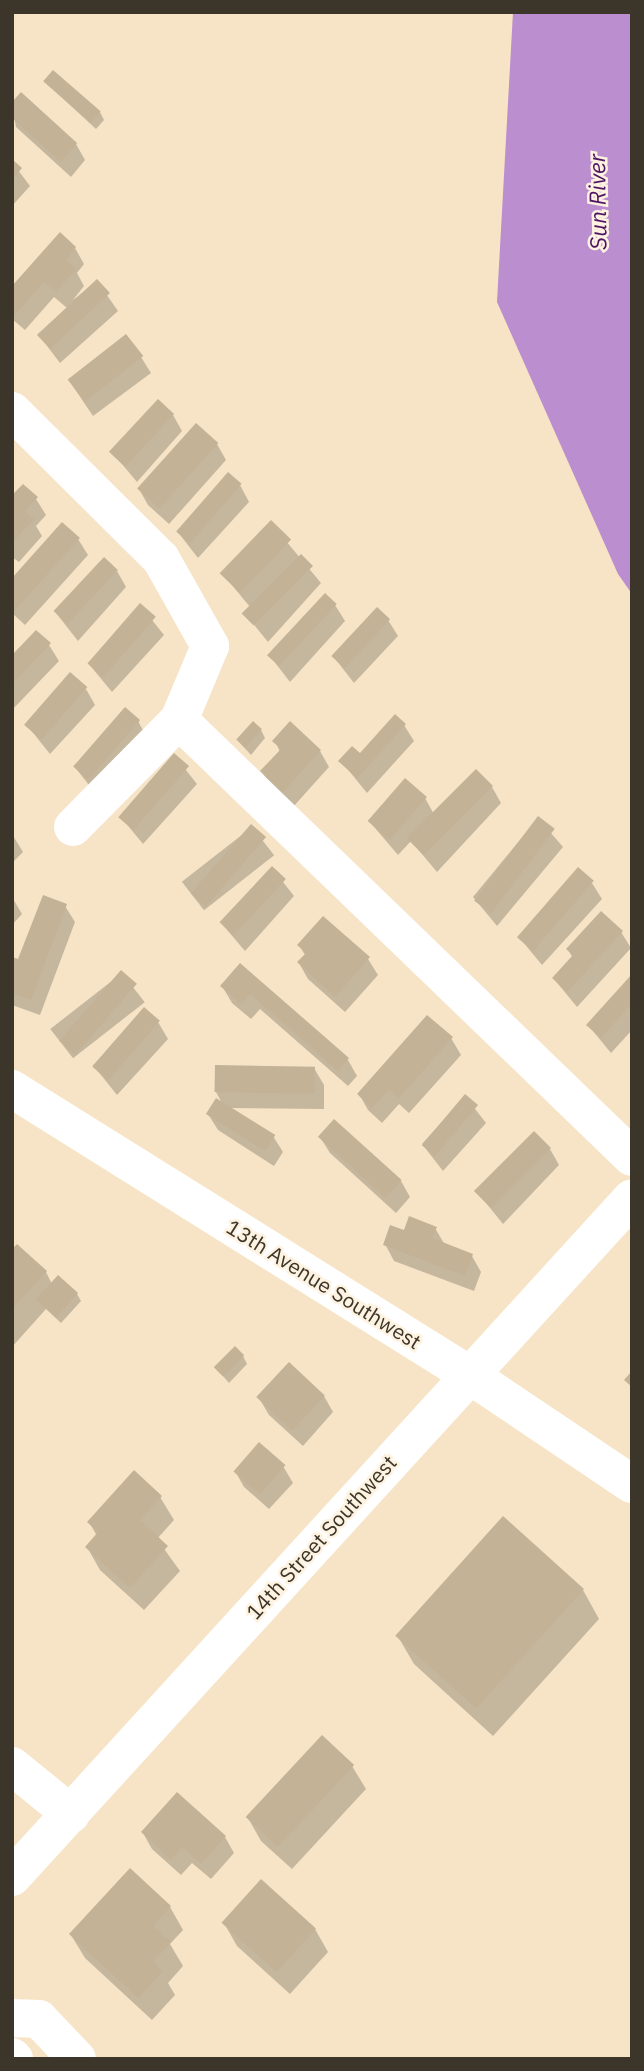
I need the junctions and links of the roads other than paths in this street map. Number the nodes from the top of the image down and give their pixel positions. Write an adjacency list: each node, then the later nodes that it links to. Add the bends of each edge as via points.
1 (12, 411): 2 (street, via 161,559 210,646)
2 (179, 720): 3 (street); 5 (street)
3 (73, 827)
4 (12, 1089): 7 (street, 13th Avenue Southwest)
5 (632, 1157)
6 (632, 1198): 7 (street, 14th Street Southwest)
7 (468, 1374): 8 (street, 13th Avenue Southwest); 10 (street, 14th Street Southwest)
8 (632, 1484)
9 (12, 1766): 10 (street)
10 (71, 1814): 11 (street, 14th Street Southwest)
11 (12, 1877)
12 (12, 2018): 13 (street, via 39,2019)
13 (77, 2059)

